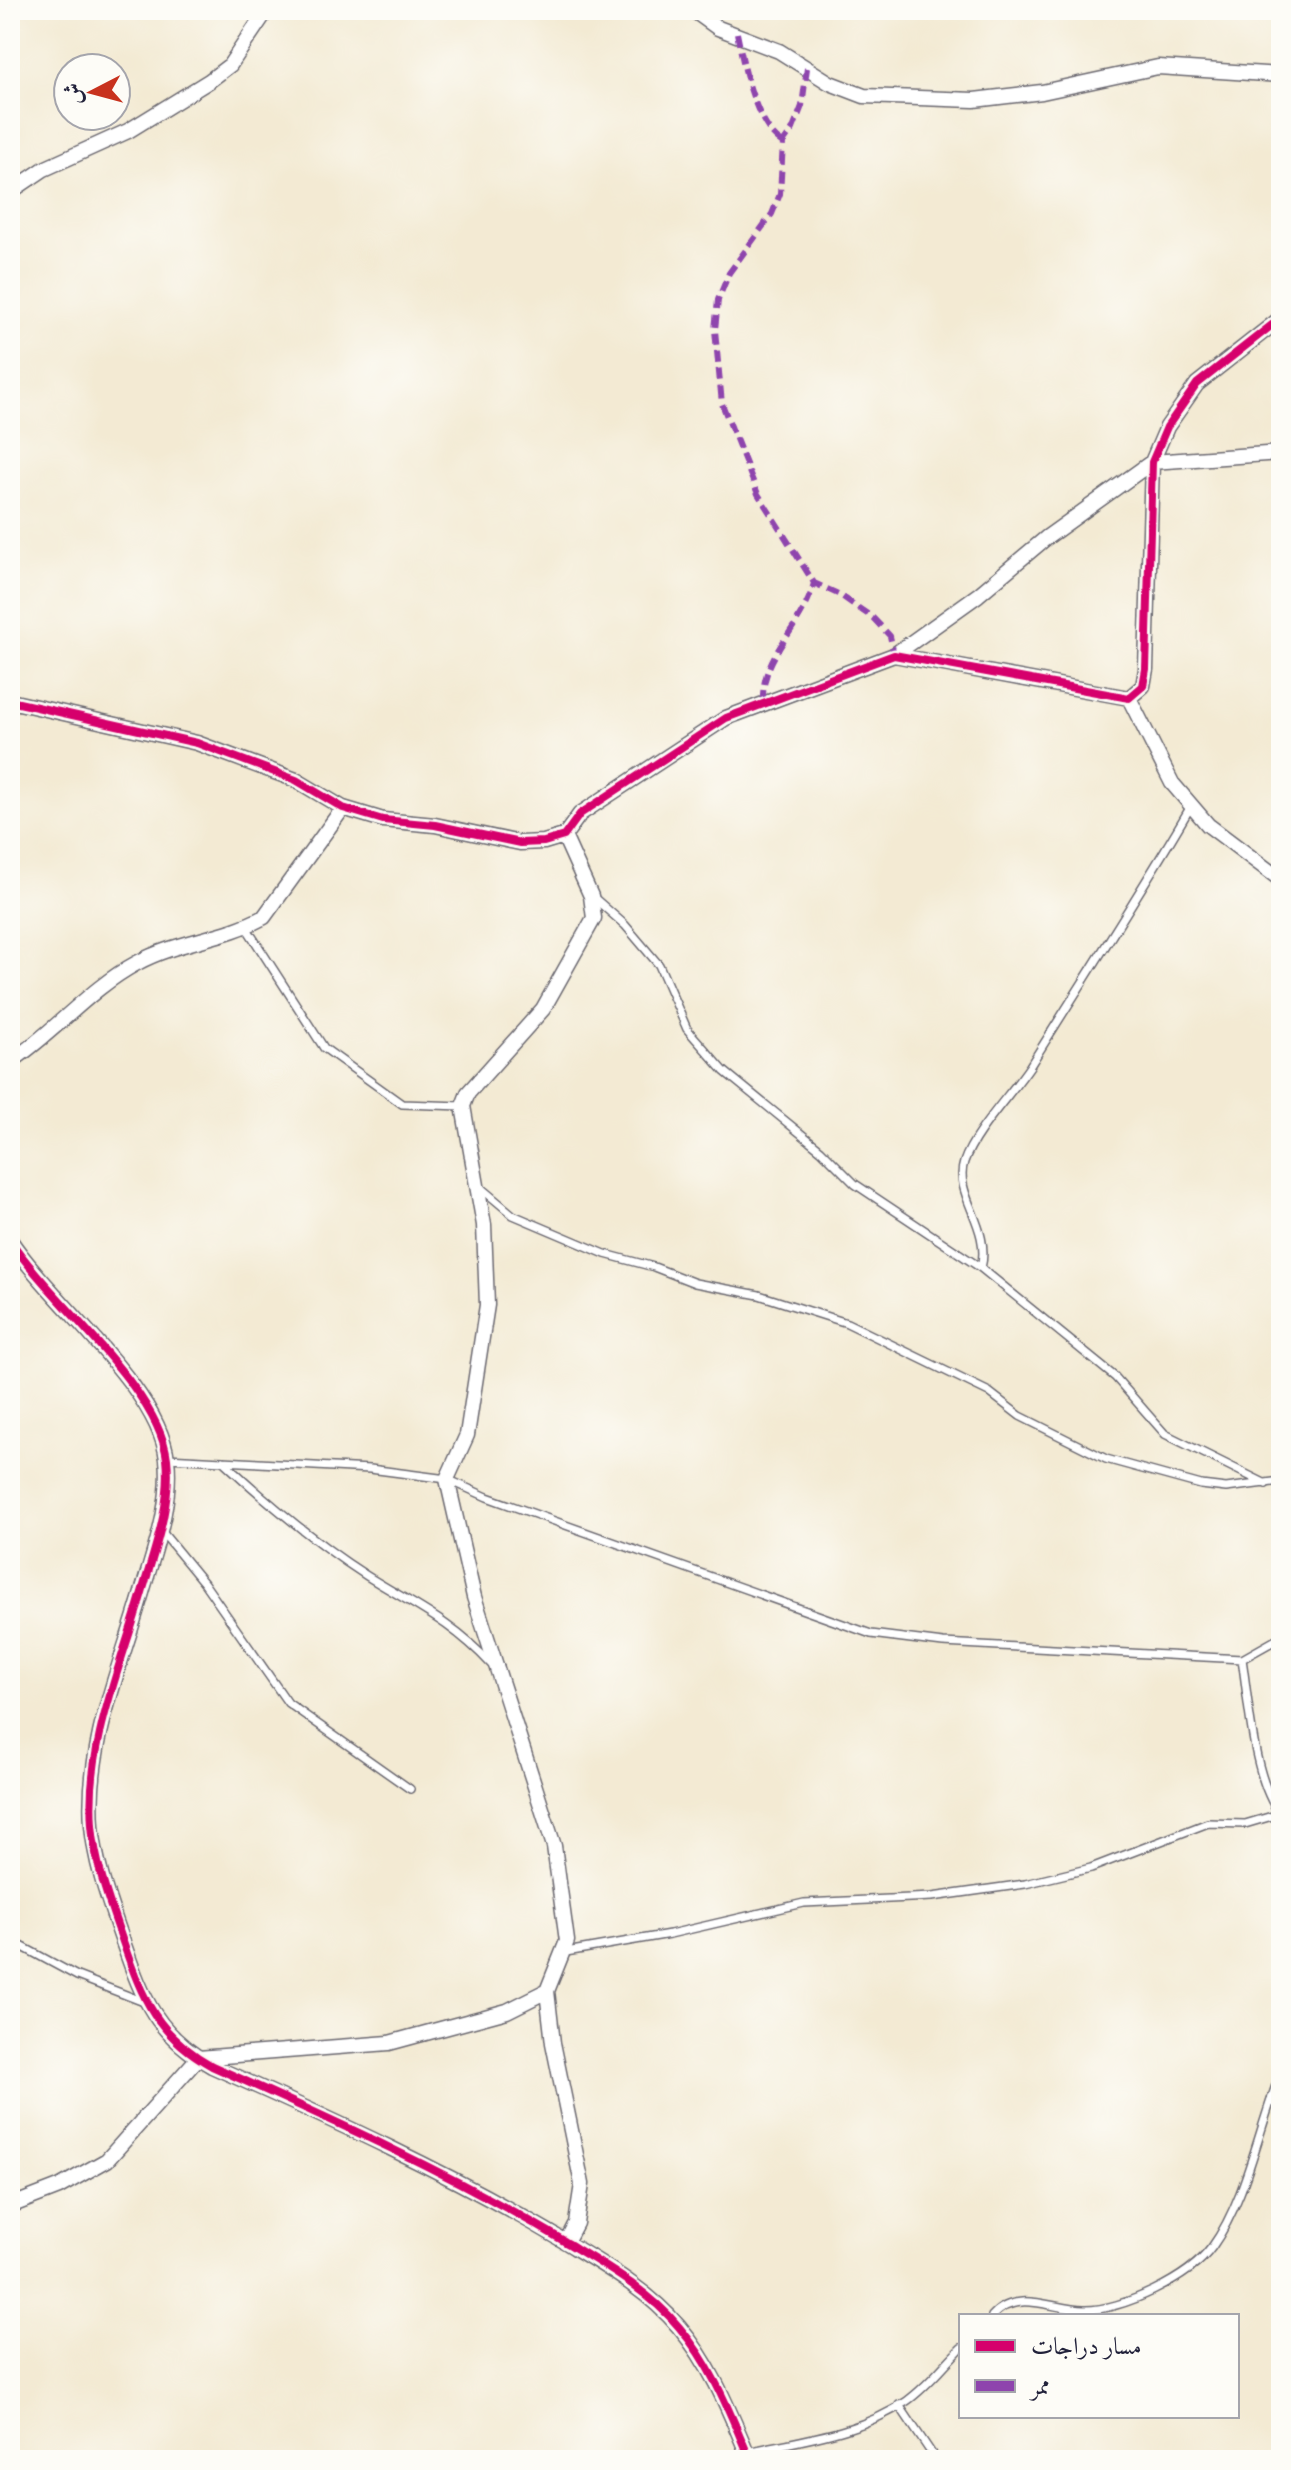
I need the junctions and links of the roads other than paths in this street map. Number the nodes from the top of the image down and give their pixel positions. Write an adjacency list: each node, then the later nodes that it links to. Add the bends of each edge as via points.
1 (267, 10): 4 (street, via 230,65 209,81 128,131 44,169)
2 (693, 10): 3 (street, via 718,28 768,46 830,83 864,96 974,100 1042,92 1158,67)
3 (1281, 75)
4 (10, 192)
5 (1281, 318): 7 (street, via 1197,384 1167,427)
6 (1281, 453): 7 (street)
7 (1152, 462): 8 (street); 9 (street, via 1146,669 1143,686)
8 (894, 655): 9 (street); 13 (street, via 726,718 580,814)
9 (1129, 698): 11 (street, via 1172,783)
10 (10, 701): 12 (street, via 197,743 296,780)
11 (1191, 806): 14 (street, via 1227,841); 21 (lane, via 1028,1069 964,1161 965,1187 983,1233)
12 (343, 808): 13 (street, via 383,820 520,843); 16 (street, via 264,917)
13 (564, 836): 15 (street)
14 (1281, 880)
15 (591, 896): 18 (street, via 594,918 558,986 468,1093); 21 (lane, via 659,965 687,1029 724,1071 855,1184)
16 (246, 927): 17 (street, via 158,952 133,965); 18 (lane, via 324,1048 402,1104)
17 (10, 1062)
18 (463, 1106): 19 (street)
19 (474, 1180): 24 (street, via 484,1225 487,1305 467,1435); 26 (lane, via 513,1215 605,1254 847,1323 989,1392 1020,1416 1106,1459 1201,1485)
20 (10, 1240): 22 (street, via 47,1291 121,1371 160,1429)
21 (981, 1268): 26 (lane, via 1115,1377 1165,1434)
22 (167, 1458): 23 (lane); 27 (street)
23 (223, 1461): 24 (lane); 30 (lane, via 290,1523 423,1606)
24 (447, 1479): 29 (lane, via 871,1634 943,1643); 30 (street)
25 (1281, 1481): 26 (lane)
26 (1266, 1484)
27 (159, 1529): 31 (lane, via 288,1703); 36 (street, via 100,1730 93,1785 98,1862)
28 (1281, 1637): 29 (lane)
29 (1242, 1659): 32 (lane, via 1260,1765 1269,1800)
30 (495, 1668): 34 (street, via 554,1846)
31 (410, 1789)
32 (1280, 1814): 34 (lane, via 1245,1824 1208,1823 1091,1868 1025,1884 932,1897 804,1903)
33 (10, 1940): 36 (lane, via 77,1976)
34 (566, 1952): 35 (street)
35 (547, 1991): 37 (street, via 507,2011 389,2043); 40 (street, via 582,2184 576,2223)
36 (147, 2002): 37 (street, via 161,2027)
37 (198, 2058): 39 (street, via 107,2160); 40 (street, via 508,2207)
38 (1281, 2072): 41 (lane, via 1228,2222 1196,2265 1106,2309 1082,2311 1027,2302 1007,2304)
39 (10, 2206)
40 (566, 2242): 44 (street, via 629,2280 677,2324 718,2384)
41 (994, 2314)
42 (959, 2350): 43 (lane)
43 (899, 2405): 44 (lane, via 879,2418); 45 (lane)
44 (748, 2456)
45 (936, 2460)

